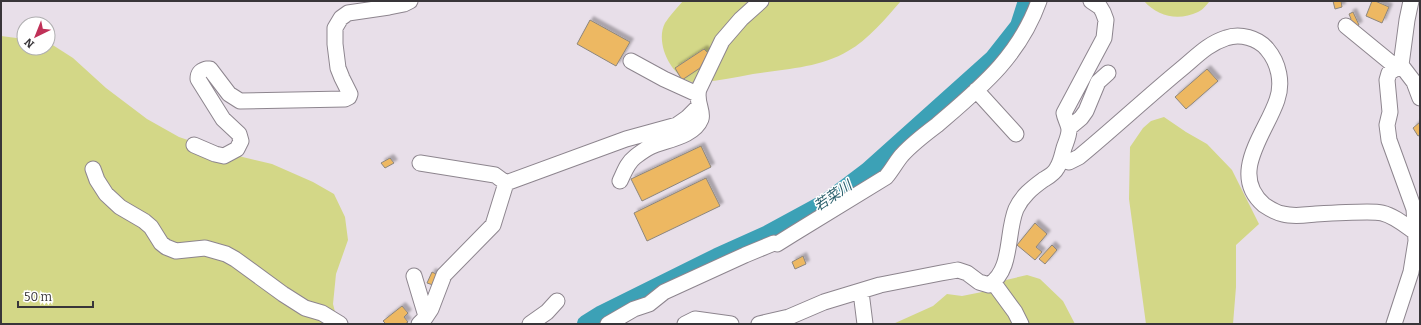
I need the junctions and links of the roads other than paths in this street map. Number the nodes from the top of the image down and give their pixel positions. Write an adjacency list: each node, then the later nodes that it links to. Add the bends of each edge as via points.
1 (410, 1): 6 (street, via 389,7)
2 (761, 1): 13 (street, via 722,41 699,89)
3 (1039, 1): 11 (street, via 1018,44 998,69)
4 (1091, 1): 14 (street, via 1100,7 1106,20 1104,38 1064,113)
5 (1411, 1): 9 (street)
6 (344, 7): 16 (street, via 335,28 335,44 338,68 349,96 345,99 240,101 229,94 214,73 206,68 198,75 198,79 223,119 239,134 241,141 237,149 224,156)
7 (1346, 26): 9 (street)
8 (631, 61): 13 (street)
9 (1398, 66): 12 (street, via 1414,82); 22 (street, via 1389,73 1387,80 1390,112 1387,125 1388,140 1414,208)
10 (1108, 73): 14 (street, via 1098,82 1086,111)
11 (976, 90): 15 (street); 30 (street, via 902,154 886,177 872,186 784,241 745,255 664,292 649,304)
12 (1420, 98)
13 (698, 100): 20 (street, via 701,120 678,138 650,147 634,157); 21 (street, via 687,118 677,125 626,139)
14 (1069, 128): 17 (street)
15 (1016, 134)
16 (194, 145)
17 (1061, 160): 22 (street, via 1069,162 1079,157 1210,46 1227,37 1249,37 1267,48 1279,72 1277,101 1258,139 1249,165 1249,179 1263,204 1272,210 1294,215 1381,212); 24 (street, via 1052,174 1030,190 1019,202 1013,218 1004,266 997,280)
18 (420, 163): 21 (street, via 495,176)
19 (93, 169): 28 (street, via 106,194 120,207 151,227 166,247 176,251 205,248 226,254 305,308 322,313)
20 (620, 181)
21 (506, 183): 27 (street, via 493,225 444,275 431,309)
22 (1416, 233): 36 (street, via 1411,272)
23 (414, 276): 27 (street)
24 (993, 282): 25 (street, via 989,285 979,282 958,270 880,285); 35 (street)
25 (861, 292): 33 (street, via 824,302 788,317); 34 (street)
26 (557, 301): 29 (street)
27 (422, 320)
28 (340, 324)
29 (530, 324)
30 (608, 324)
31 (685, 324): 32 (street, via 695,319)
32 (731, 324)
33 (759, 324)
34 (865, 324)
35 (1021, 324)
36 (1394, 324)

